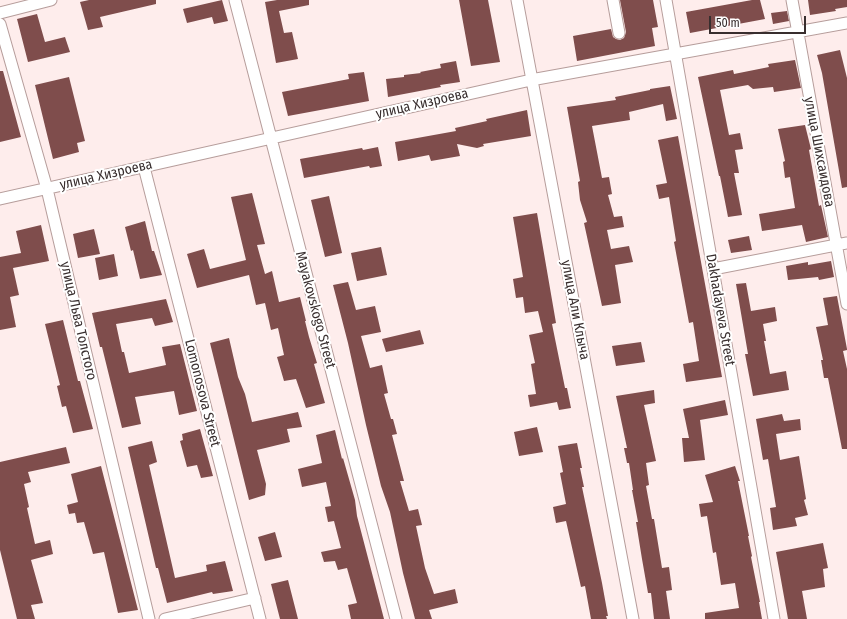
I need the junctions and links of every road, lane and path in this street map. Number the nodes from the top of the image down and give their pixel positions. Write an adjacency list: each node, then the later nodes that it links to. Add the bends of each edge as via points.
1 (51, 0): 7 (street)
2 (235, 0): 14 (street, Mayakovskogo Street)
3 (517, 0): 13 (street, улица Али Клыча)
4 (613, 0): 11 (street)
5 (666, 0): 12 (street, Dakhadayeva Street)
6 (792, 0): 10 (street, улица Шихсаидова)
7 (0, 13)
8 (847, 23): 10 (street, улица Хизроева)
9 (0, 24): 16 (street, улица Льва Толстого)
10 (797, 32): 12 (street, улица Хизроева); 18 (street, улица Шихсаидова)
11 (618, 33)
12 (675, 54): 13 (street, улица Хизроева); 19 (street, Dakhadayeva Street)
13 (531, 80): 14 (street, улица Хизроева); 26 (street, улица Али Клыча)
14 (271, 138): 15 (street, улица Хизроева); 25 (street, Mayakovskogo Street)
15 (144, 167): 16 (street, улица Хизроева); 21 (street, Lomonosova Street)
16 (48, 189): 17 (street, улица Хизроева); 22 (street, улица Льва Толстого)
17 (0, 199)
18 (842, 244): 19 (street); 20 (street, улица Шихсаидова)
19 (713, 269): 27 (street, Dakhadayeva Street)
20 (847, 304)
21 (255, 598): 23 (street); 24 (street, Lomonosova Street)
22 (149, 619)
23 (165, 619)
24 (260, 619)
25 (396, 619)
26 (633, 619)
27 (774, 619)

